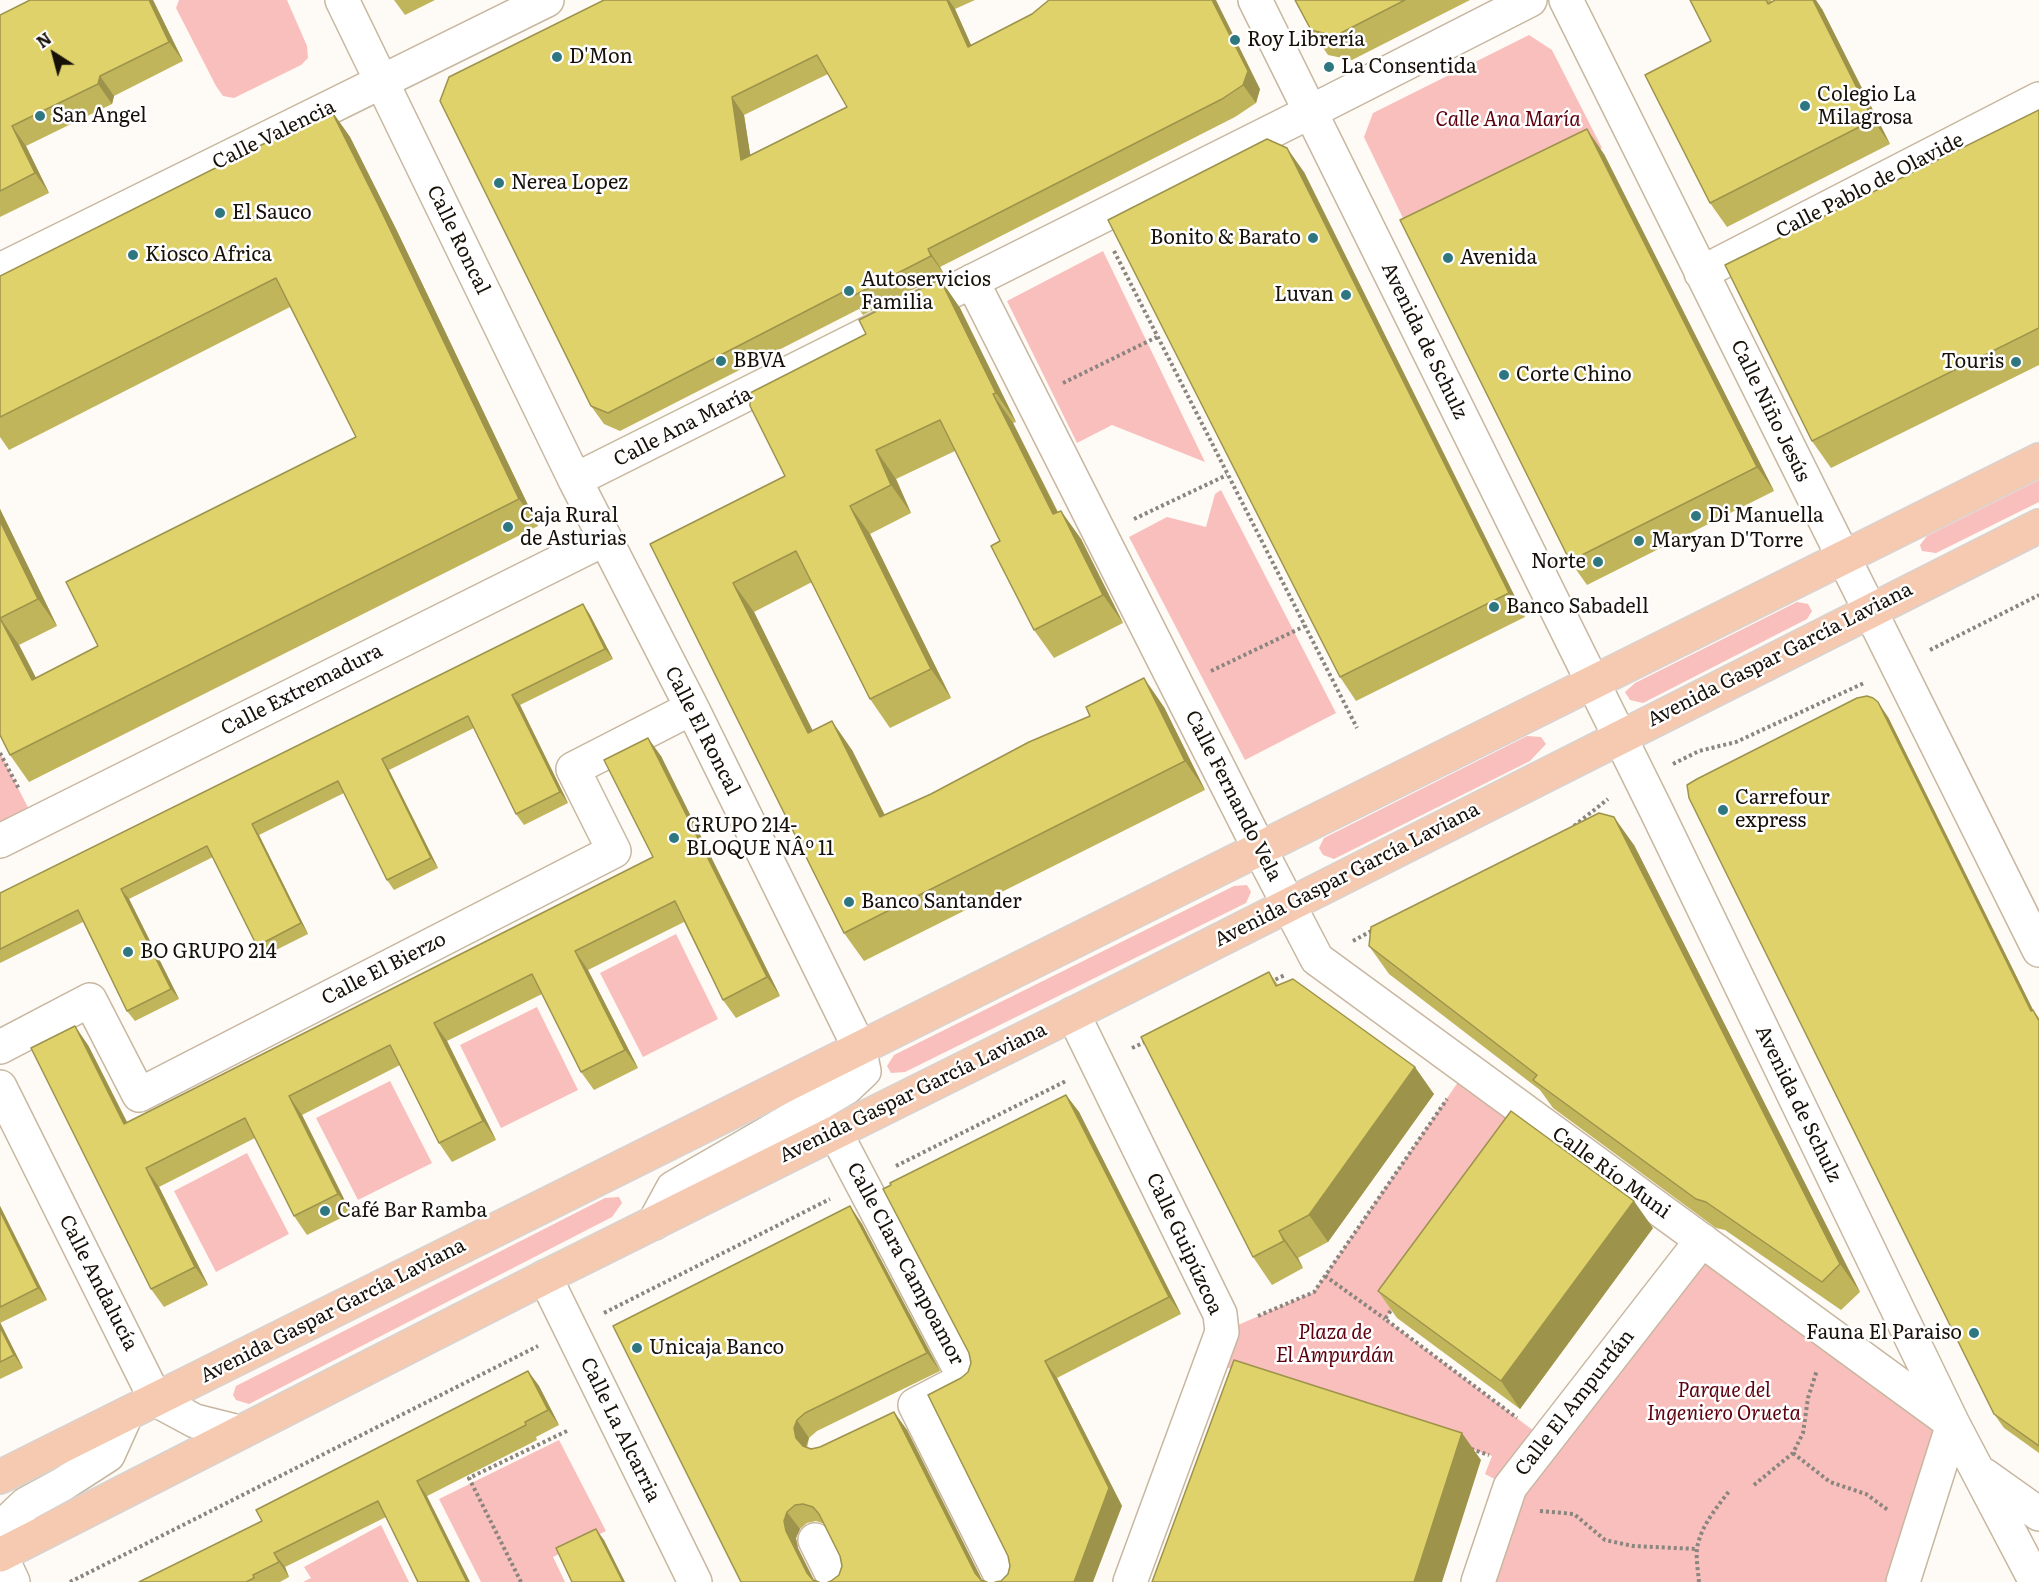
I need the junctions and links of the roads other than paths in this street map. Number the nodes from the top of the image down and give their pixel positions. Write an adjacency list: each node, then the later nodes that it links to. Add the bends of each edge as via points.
1 (342, 0): 6 (street, Calle Roncal)
2 (547, 0): 6 (street, Calle Valencia)
3 (1255, 0): 8 (street, Avenida de Schulz)
4 (1530, 0): 8 (street, Calle Ana María)
5 (1566, 0): 10 (street, Calle Niño Jesús)
6 (382, 82): 9 (street, Calle Valencia); 13 (street, Calle Roncal)
7 (2039, 99): 10 (street, Calle Pablo de Olavide)
8 (1310, 112): 11 (street, Calle Ana María); 18 (street, Avenida de Schulz)
9 (0, 270)
10 (1701, 273): 16 (street, Calle Niño Jesús)
11 (972, 281): 13 (street, Calle Ana María); 22 (street, Calle Fernando Vela)
12 (2039, 460): 16 (main road, Avenida Gaspar García Laviana)
13 (575, 480): 15 (street, Calle El Roncal)
14 (2039, 526): 17 (main road, Avenida Gaspar García Laviana)
15 (605, 539): 19 (street, Calle El Roncal); 21 (street, Calle Extremadura)
16 (1843, 558): 17 (street, Calle Niño Jesús); 18 (main road, Avenida Gaspar García Laviana)
17 (1869, 610): 20 (main road, Avenida Gaspar García Laviana); 24 (street, Calle Niño Jesús)
18 (1593, 682): 20 (street, Avenida de Schulz); 22 (main road, Avenida Gaspar García Laviana)
19 (692, 708): 26 (street, Calle El Bierzo, via 573,769 614,851 139,1095 90,1000); 27 (street, Calle El Roncal)
20 (1620, 737): 23 (main road, Avenida Gaspar García Laviana); 35 (street, Avenida de Schulz)
21 (0, 841)
22 (1259, 848): 23 (street, Calle Fernando Vela); 27 (main road, Avenida Gaspar García Laviana)
23 (1289, 904): 25 (main road, Avenida Gaspar García Laviana); 31 (street, Calle Río Muni, via 1317,959)
24 (2039, 950)
25 (1073, 1014): 29 (main road, Avenida Gaspar García Laviana); 46 (street, Calle Guipúzcoa, via 1220,1314 1222,1332)
26 (0, 1047)
27 (859, 1047): 30 (street, Avenida Gaspar García Laviana, via 864,1071 846,1088 673,1188); 33 (main road, Avenida Gaspar García Laviana)
28 (0, 1087): 33 (street, Calle Andalucía)
29 (836, 1132): 30 (main road, Avenida Gaspar García Laviana); 45 (street, Calle Clara Campoamor, via 965,1379 901,1412)
30 (654, 1223): 32 (main road, Avenida Gaspar García Laviana)
31 (1702, 1240): 35 (street, Calle Río Muni); 47 (street, Calle El Ampurdán, via 1510,1487)
32 (545, 1277): 36 (main road, Avenida Gaspar García Laviana); 43 (street, Calle La Alcarria)
33 (156, 1400): 34 (main road, Avenida Gaspar García Laviana); 36 (street, via 195,1421)
34 (126, 1415): 38 (main road, Avenida Gaspar García Laviana); 41 (street, via 108,1455 26,1504 5,1524)
35 (1953, 1424): 37 (street, Avenida de Schulz); 48 (street)
36 (239, 1432): 41 (main road, Avenida Gaspar García Laviana)
37 (1978, 1471): 39 (street); 49 (street, Avenida de Schulz)
38 (0, 1477)
39 (2039, 1514)
40 (815, 1540): 44 (street)
41 (0, 1554): 42 (street)
42 (13, 1582)
43 (695, 1582)
44 (836, 1582)
45 (1004, 1582)
46 (1130, 1582)
47 (1478, 1582)
48 (1903, 1582)
49 (2036, 1582)

